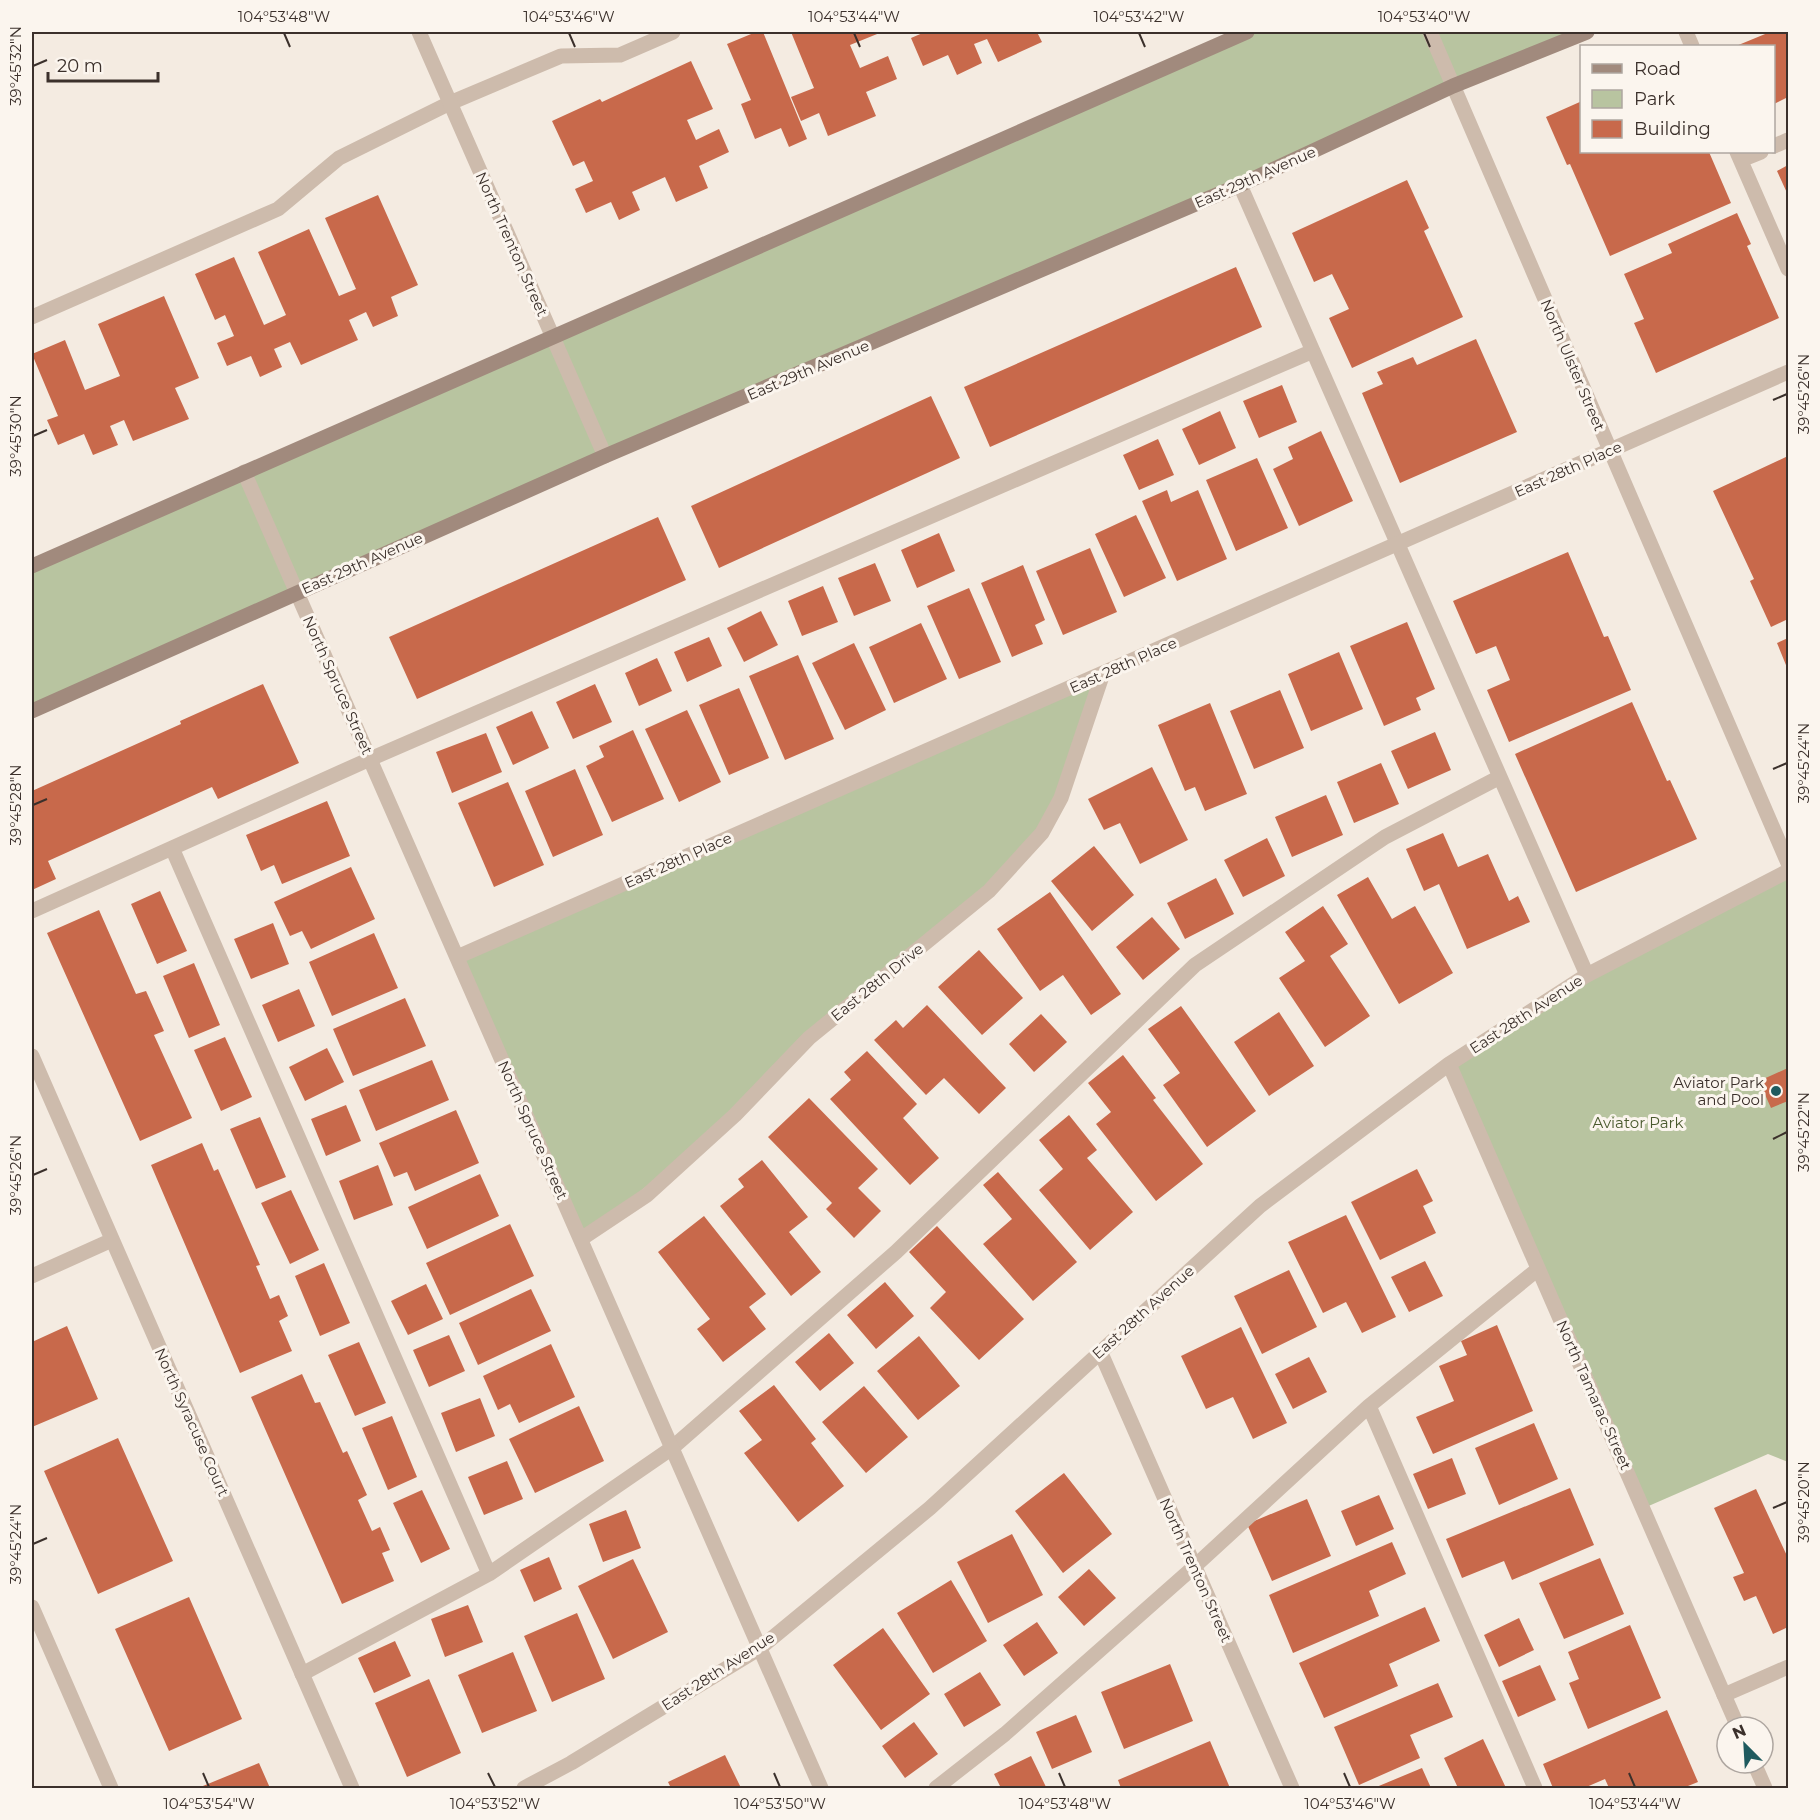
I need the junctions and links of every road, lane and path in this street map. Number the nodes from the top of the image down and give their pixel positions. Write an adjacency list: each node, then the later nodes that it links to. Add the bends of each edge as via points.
1 (419, 32): 7 (street, North Trenton Street)
2 (671, 32): 7 (street, via 620,55 561,56)
3 (1247, 32): 13 (street)
4 (1430, 32): 6 (street, North Ulster Street)
5 (1587, 32): 6 (street, East 29th Avenue)
6 (1453, 86): 10 (street, East 29th Avenue); 16 (street, North Ulster Street)
7 (450, 103): 12 (street, via 339,158 278,209); 13 (street, North Trenton Street)
8 (1756, 153): 9 (street)
9 (1739, 156): 11 (street)
10 (1240, 185): 14 (street); 17 (street, East 29th Avenue)
11 (1788, 269)
12 (32, 317)
13 (553, 337): 17 (street, North Trenton Street); 18 (street)
14 (1313, 351): 19 (street); 24 (street)
15 (1788, 372): 16 (street, East 28th Place)
16 (1610, 451): 19 (street, East 28th Place); 27 (street, North Ulster Street)
17 (605, 456): 21 (street, East 29th Avenue)
18 (244, 472): 20 (street); 21 (street, North Spruce Street)
19 (1397, 544): 22 (street, East 28th Place); 25 (street)
20 (32, 566)
21 (297, 592): 23 (street, East 29th Avenue); 24 (street, North Spruce Street)
22 (1103, 673): 30 (street, East 28th Place); 34 (street, East 28th Drive, via 1061,798 1042,833 989,891 809,1038 735,1115 647,1195)
23 (32, 711)
24 (370, 759): 26 (street); 30 (street, North Spruce Street)
25 (1500, 777): 31 (street); 40 (street, via 1385,837 1195,965 896,1252)
26 (172, 848): 29 (street); 42 (street)
27 (1788, 863)
28 (1788, 871): 31 (street, East 28th Avenue)
29 (32, 911)
30 (457, 957): 34 (street, North Spruce Street)
31 (1587, 975): 33 (street, East 28th Avenue)
32 (32, 1056): 35 (street, North Syracuse Court)
33 (1449, 1064): 36 (street, North Tamarac Street); 38 (street, East 28th Avenue, via 1260,1206)
34 (581, 1239): 40 (street, North Spruce Street)
35 (112, 1240): 37 (street); 46 (street, North Syracuse Court)
36 (1538, 1269): 39 (street); 47 (street, North Tamarac Street)
37 (32, 1276)
38 (1100, 1351): 41 (street, North Trenton Street); 44 (street, East 28th Avenue, via 930,1508)
39 (1369, 1406): 41 (street); 55 (street)
40 (672, 1448): 42 (street); 44 (street, North Spruce Street)
41 (1195, 1566): 53 (street, via 1005,1734); 54 (street, North Trenton Street)
42 (489, 1574): 46 (street)
43 (32, 1607): 49 (street)
44 (760, 1648): 51 (street, East 28th Avenue); 52 (street, North Spruce Street)
45 (1788, 1667): 47 (street)
46 (302, 1674): 50 (street, North Syracuse Court)
47 (1724, 1695): 48 (street, North Tamarac Street)
48 (1733, 1715)
49 (111, 1788)
50 (352, 1788)
51 (524, 1788)
52 (821, 1788)
53 (936, 1788)
54 (1292, 1788)
55 (1535, 1788)

